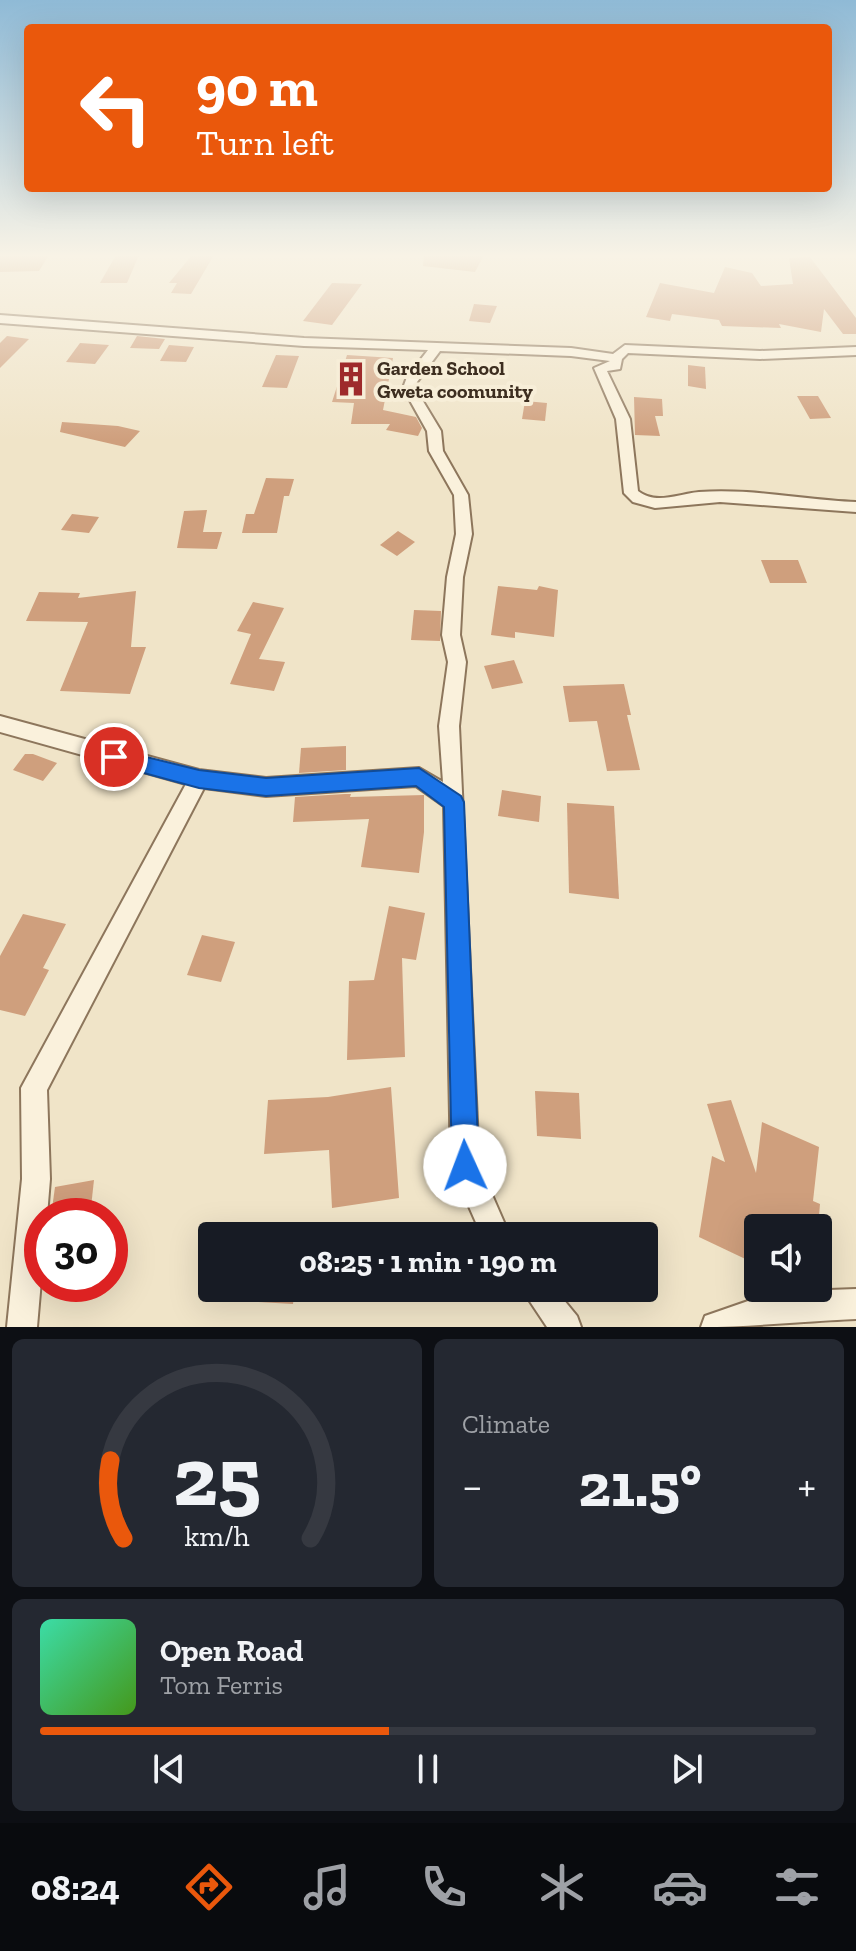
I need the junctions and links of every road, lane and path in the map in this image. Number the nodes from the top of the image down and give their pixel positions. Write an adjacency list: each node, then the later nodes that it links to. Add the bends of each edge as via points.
1 (0, 319): 2 (street, via 304,342)
2 (436, 346): 4 (street); 8 (street, via 409,388 461,495 464,534 451,635 457,662 449,726)
3 (856, 351): 4 (street, via 760,355 625,349)
4 (616, 358): 5 (street, via 616,366 600,368 605,390 619,409 631,493 637,499 658,504 701,497)
5 (856, 507)
6 (0, 724): 7 (street)
7 (199, 779): 8 (street, via 266,787 419,777); 12 (street, via 34,1088 36,1179)
8 (454, 802): 9 (street, via 465,1166)
9 (490, 1222)
10 (547, 1302): 13 (street)
11 (856, 1304): 14 (street, via 774,1307)
12 (22, 1327)
13 (566, 1327)
14 (716, 1327)

